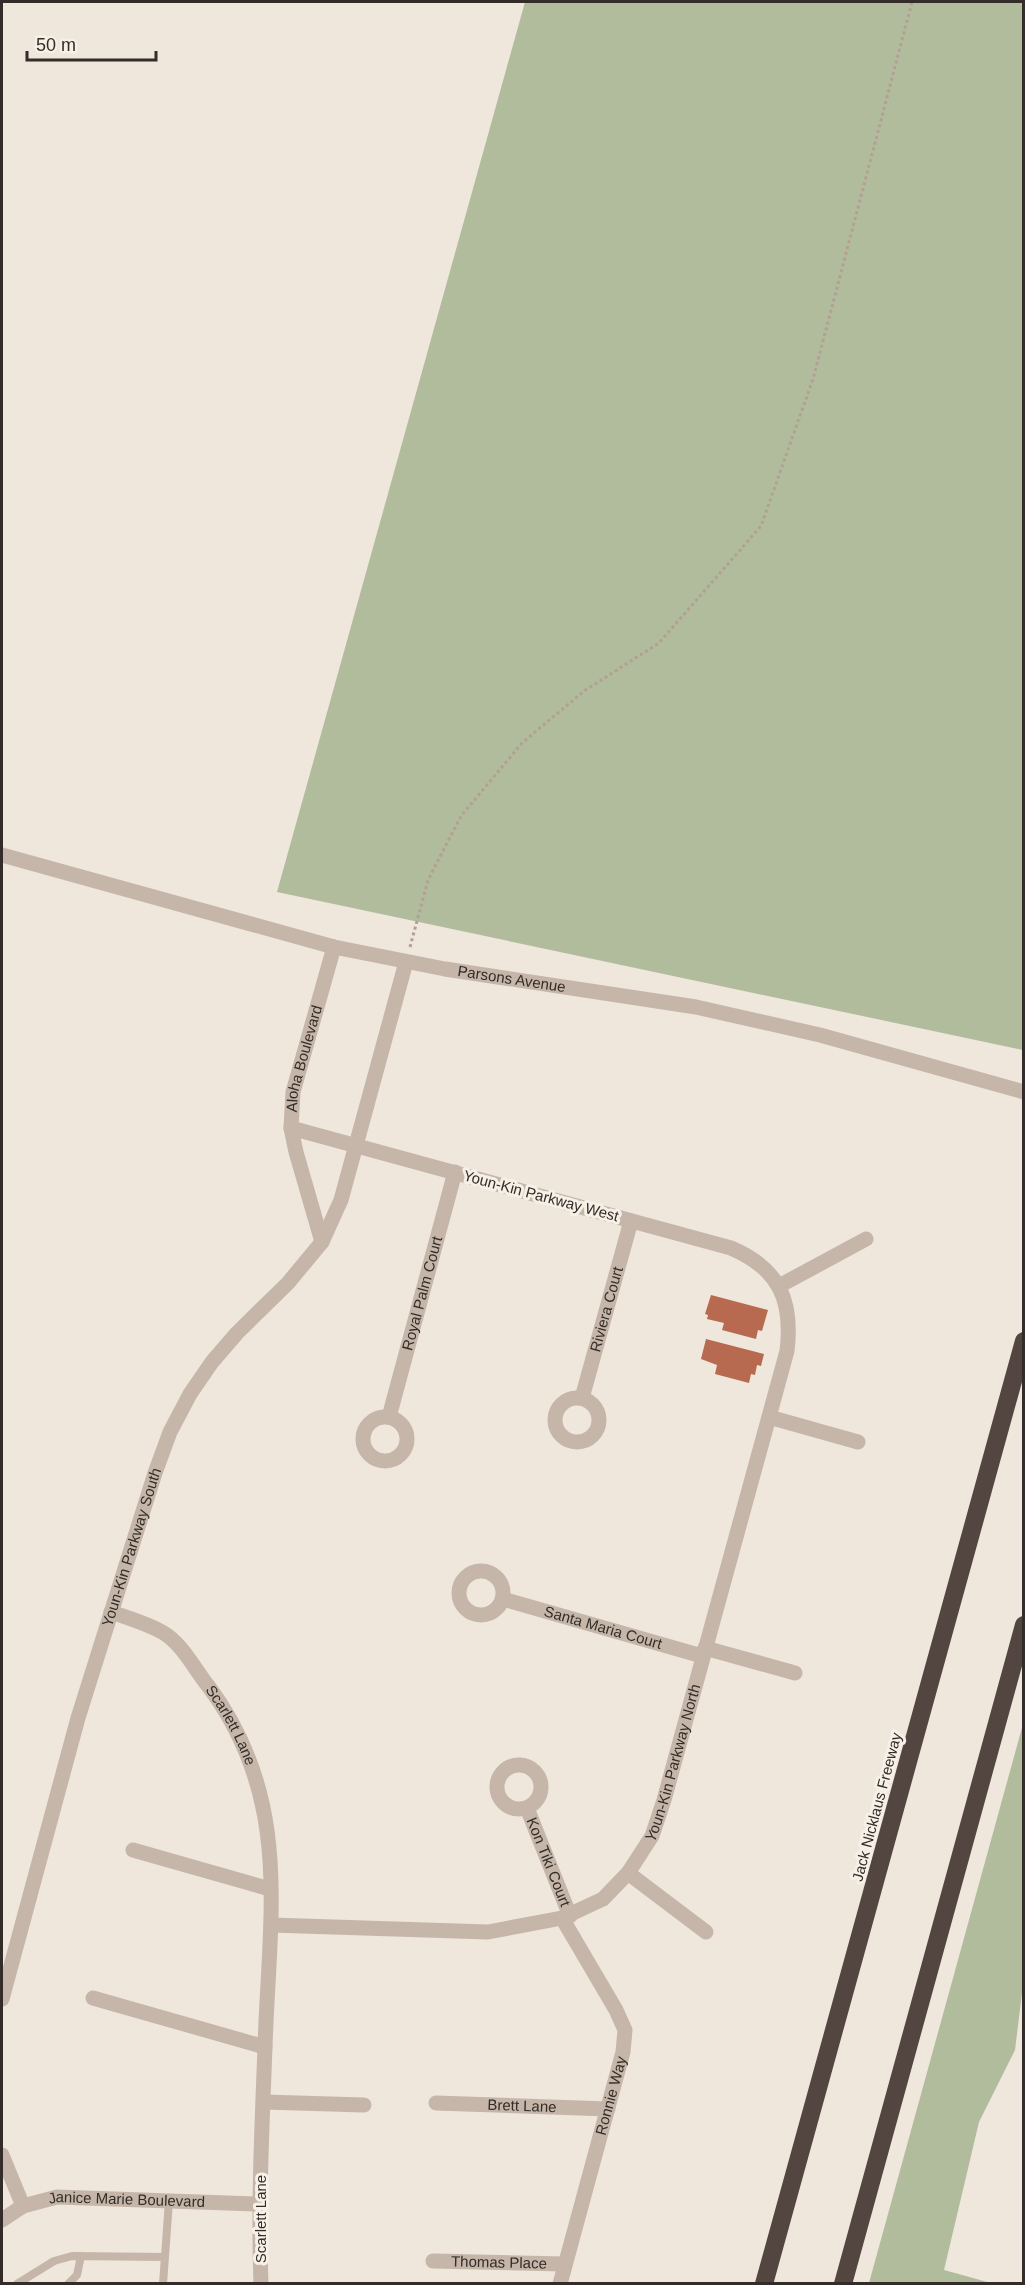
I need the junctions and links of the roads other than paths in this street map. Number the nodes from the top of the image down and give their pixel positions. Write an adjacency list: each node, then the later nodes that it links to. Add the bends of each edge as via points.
1 (2, 855): 2 (street, Parsons Avenue)
2 (334, 947): 3 (street, Parsons Avenue); 5 (street, Aloha Boulevard, via 293,1092)
3 (406, 962): 4 (street, Parsons Avenue, via 696,1007 820,1035); 6 (street)
4 (1023, 1092)
5 (291, 1128): 6 (street, Youn-Kin Parkway West); 10 (street, Aloha Boulevard)
6 (357, 1146): 7 (street, Youn-Kin Parkway West); 10 (street, Youn-Kin Parkway South, via 341,1200)
7 (456, 1172): 8 (street, Youn-Kin Parkway West); 14 (street, Royal Palm Court)
8 (631, 1221): 11 (street, Youn-Kin Parkway West, via 746,1254); 13 (street, Riviera Court)
9 (866, 1239): 11 (street)
10 (322, 1242): 18 (street, Youn-Kin Parkway South, via 231,1340 190,1394 155,1473)
11 (779, 1286): 15 (street, Youn-Kin Parkway North, via 786,1300 789,1334)
12 (1023, 1341): 50 (highway, Jack Nicklaus Freeway)
13 (582, 1398)
14 (389, 1417)
15 (769, 1417): 16 (street); 20 (street, Youn-Kin Parkway North)
16 (858, 1442)
17 (502, 1599): 20 (street, Santa Maria Court)
18 (111, 1612): 25 (street, Scarlett Lane, via 148,1625 171,1639 229,1717 246,1747 260,1792 270,1850); 30 (street, Youn-Kin Parkway South, via 68,1751)
19 (1023, 1625): 51 (highway)
20 (704, 1652): 21 (street, Santa Maria Court); 24 (street, Youn-Kin Parkway North, via 652,1836)
21 (795, 1672)
22 (527, 1808): 26 (street, Kon Tiki Court)
23 (133, 1850): 25 (street)
24 (628, 1873): 26 (street, Youn-Kin Parkway North, via 603,1899); 28 (street)
25 (270, 1889): 27 (street, Scarlett Lane)
26 (566, 1917): 27 (street, Youn-Kin Parkway North, via 488,1932); 35 (street, Ronnie Way, via 624,2030 623,2052)
27 (271, 1925): 31 (street, Scarlett Lane)
28 (706, 1932)
29 (93, 1998): 31 (street)
30 (2, 1999)
31 (265, 2047): 32 (street, Scarlett Lane)
32 (264, 2102): 34 (street); 38 (street, Scarlett Lane)
33 (436, 2103): 35 (street, Brett Lane)
34 (364, 2105)
35 (608, 2109): 44 (street, Ronnie Way)
36 (2, 2155): 39 (street)
37 (169, 2201): 38 (street, Janice Marie Boulevard); 39 (street, Janice Marie Boulevard, via 57,2197); 42 (lane)
38 (259, 2204): 48 (street, Scarlett Lane)
39 (23, 2206): 40 (street, Janice Marie Boulevard)
40 (2, 2220)
41 (81, 2256): 42 (lane); 45 (lane, via 54,2261); 46 (lane, via 77,2275)
42 (165, 2257): 47 (lane)
43 (433, 2260): 44 (street, Thomas Place)
44 (565, 2264): 49 (street, Ronnie Way)
45 (17, 2283)
46 (69, 2283)
47 (163, 2283)
48 (261, 2283)
49 (560, 2283)
50 (764, 2283)
51 (843, 2283)

